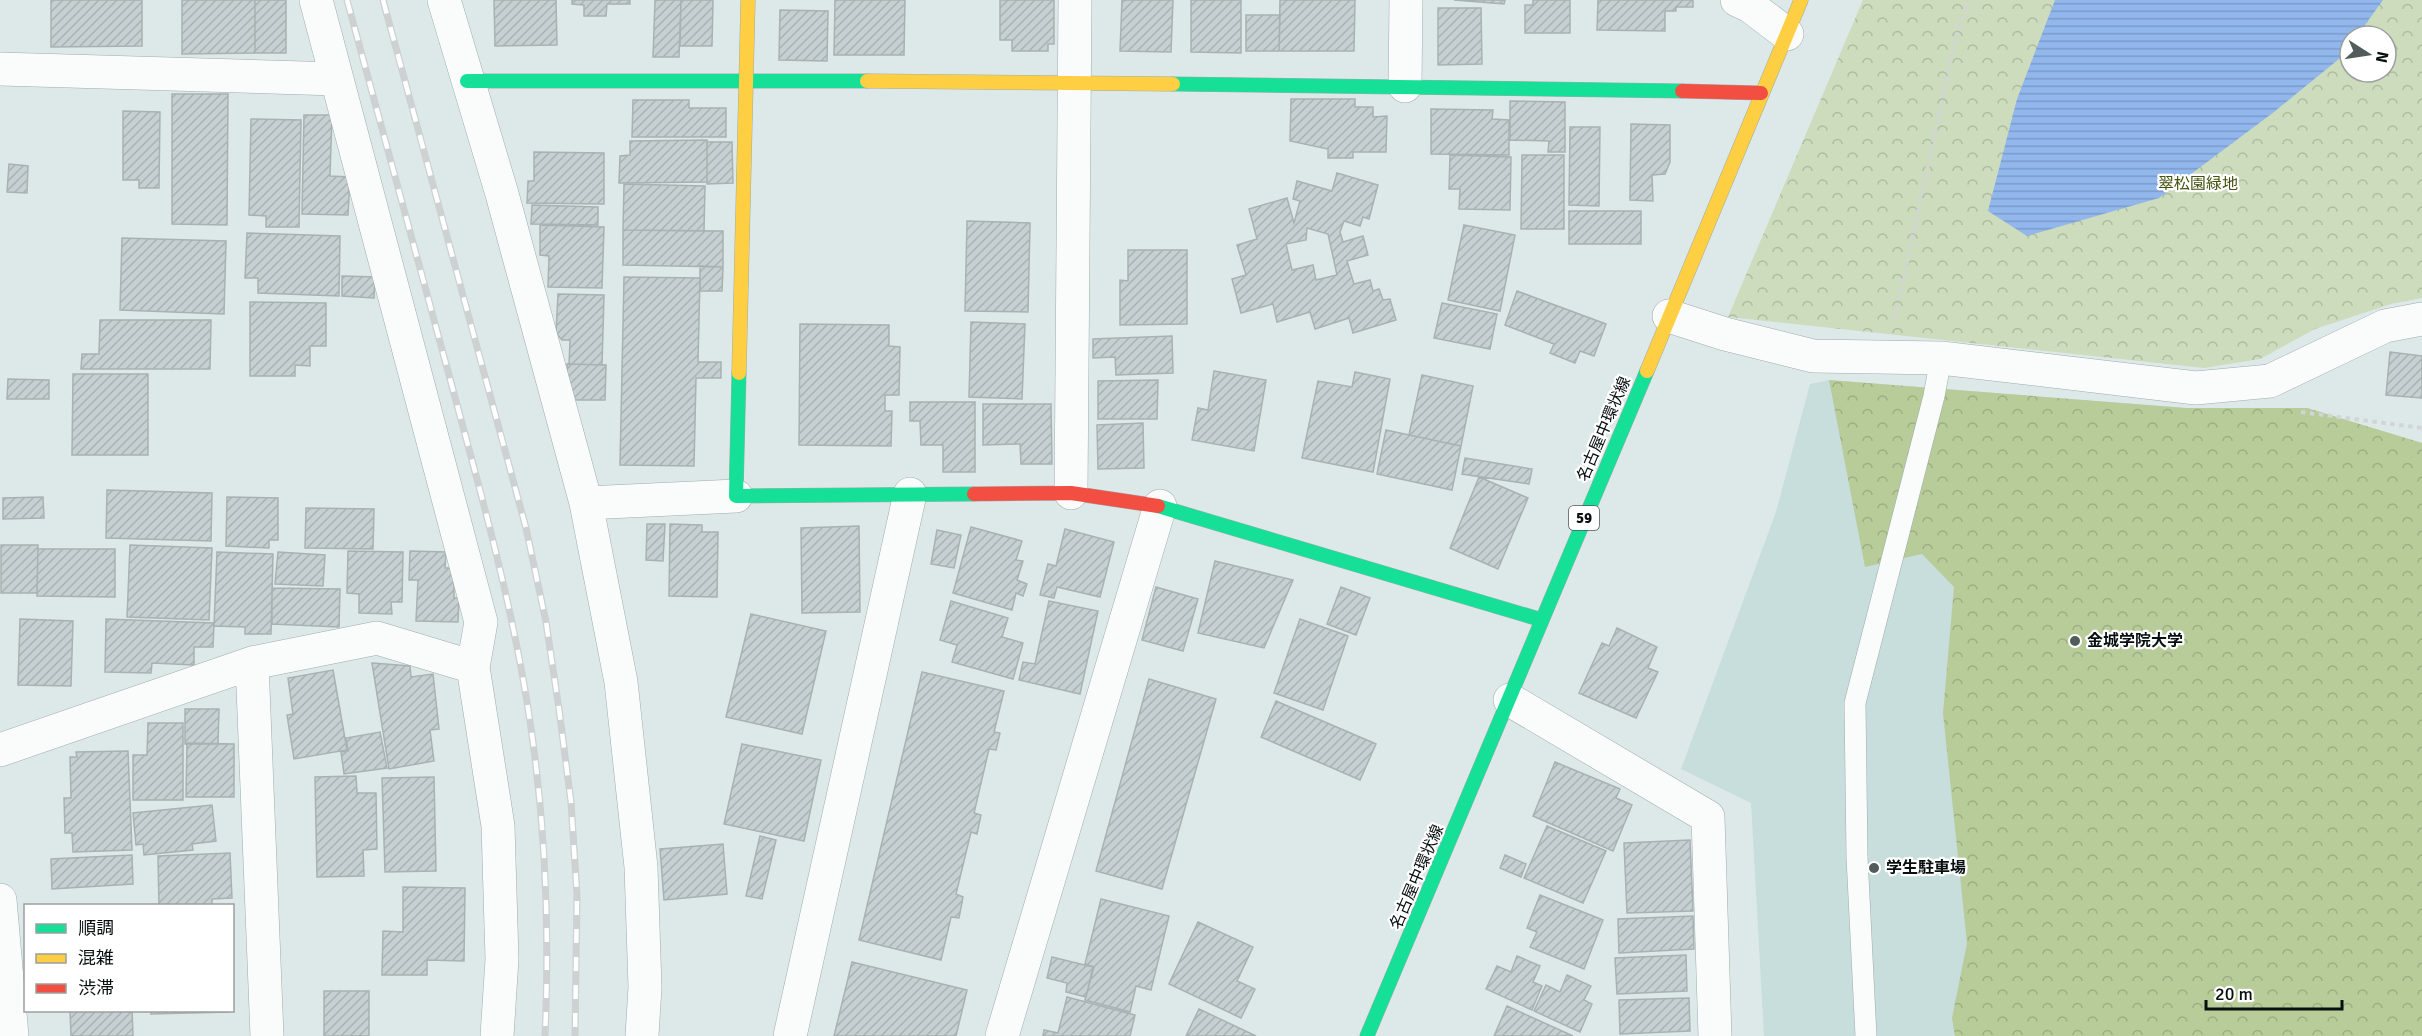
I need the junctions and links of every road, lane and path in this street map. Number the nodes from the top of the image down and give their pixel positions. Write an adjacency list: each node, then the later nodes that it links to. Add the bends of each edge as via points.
1 (316, 0): 11 (street)
2 (444, 0): 13 (street)
3 (748, 0): 12 (street)
4 (1075, 0): 14 (street)
5 (1406, 0): 15 (street)
6 (1737, 0): 9 (street)
7 (1802, 0): 9 (street, 名古屋中環状線 / 59)
8 (1968, 0): 19 (path, via 1954,40)
9 (1787, 34): 16 (street, 名古屋中環状線 / 59)
10 (0, 69): 11 (street)
11 (337, 79): 30 (street, via 481,622)
12 (747, 80): 13 (street); 14 (street); 25 (street)
13 (467, 81): 26 (street)
14 (1075, 84): 15 (street); 23 (street)
15 (1405, 86): 16 (street)
16 (1761, 93): 17 (street, 名古屋中環状線 / 59)
17 (1669, 316): 20 (street, via 1813,356); 28 (street, 名古屋中環状線 / 59)
18 (2422, 319): 20 (street, via 2385,326 2270,381 2196,388)
19 (1894, 324)
20 (1941, 358): 42 (lane, via 1932,407 1855,704 1857,857)
21 (2294, 411): 22 (path)
22 (2422, 428)
23 (1071, 493): 24 (street); 27 (street)
24 (910, 494): 25 (street); 38 (street)
25 (736, 496): 26 (street)
26 (586, 502): 37 (street, via 621,682 641,867 645,987)
27 (1160, 506): 28 (street); 39 (street)
28 (1542, 620): 31 (street, 名古屋中環状線 / 59)
29 (252, 663): 30 (street, via 377,638); 32 (street); 35 (street)
30 (473, 667): 36 (street, via 498,825 502,959)
31 (1510, 700): 40 (street, 名古屋中環状線 / 59); 41 (street, via 1708,817)
32 (0, 750)
33 (0, 900): 34 (street)
34 (12, 1036)
35 (267, 1036)
36 (497, 1036)
37 (642, 1036)
38 (790, 1036)
39 (1002, 1036)
40 (1367, 1036)
41 (1715, 1036)
42 (1866, 1036)

